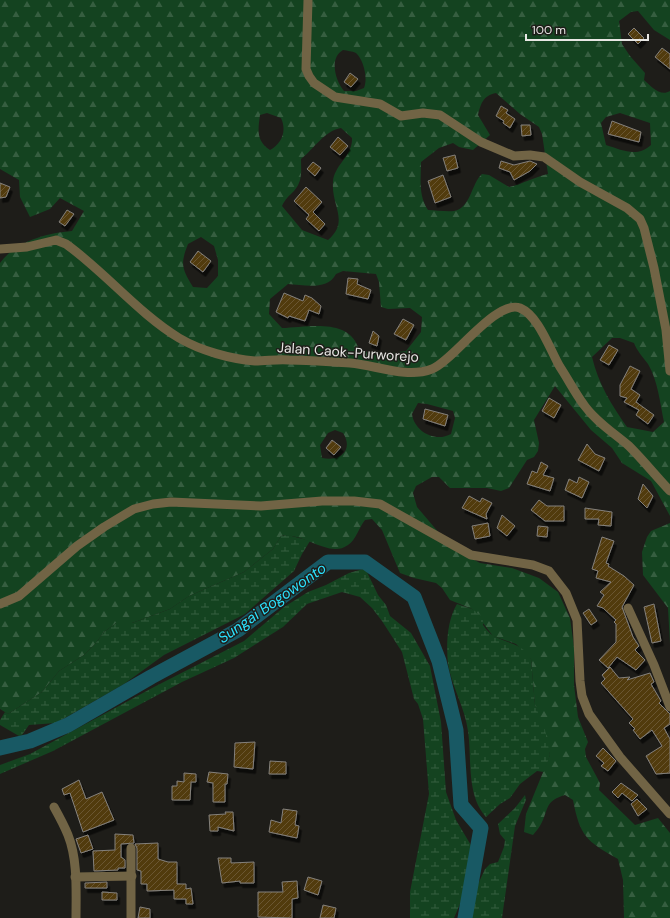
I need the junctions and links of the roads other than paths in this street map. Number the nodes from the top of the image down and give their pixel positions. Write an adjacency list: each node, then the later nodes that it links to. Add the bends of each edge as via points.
1 (308, 0): 3 (street, via 306,69 314,83 335,97 380,104 400,116 423,113 440,115 481,142 514,156 544,157 580,182 627,208 640,219 654,268 666,330)
2 (0, 249): 4 (street, Jalan Caok-Purworejo, via 27,247 56,240 66,244 137,306 179,338 213,353 254,361 361,364 396,372 423,372 440,365 501,312 508,308 520,308 542,332 584,406 629,447)
3 (670, 371)
4 (670, 490)
5 (0, 604): 9 (street, via 19,596 77,546 104,527 134,509 153,504 171,502 261,506 354,501 380,504 471,555 533,565 549,571 566,593 577,620 580,681 582,696 589,714 620,757)
6 (628, 608): 7 (street)
7 (670, 707)
8 (54, 807): 11 (street, via 68,836)
9 (670, 814)
10 (131, 848): 12 (street)
11 (75, 876): 12 (street); 13 (street)
12 (132, 876): 14 (street)
13 (76, 918)
14 (131, 918)

